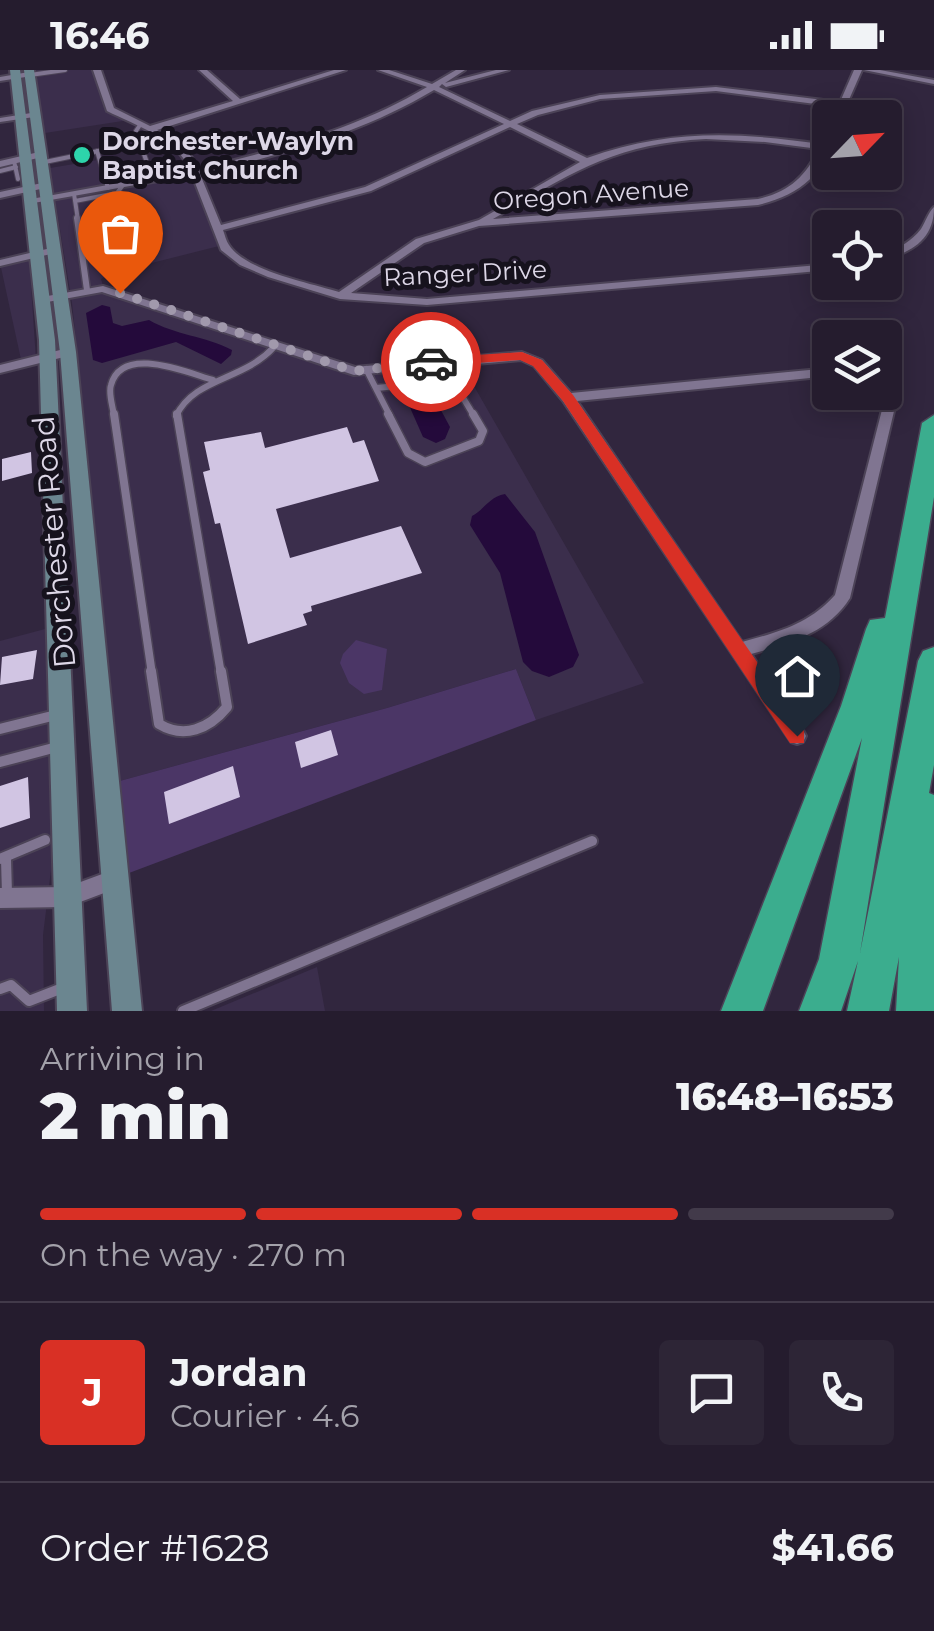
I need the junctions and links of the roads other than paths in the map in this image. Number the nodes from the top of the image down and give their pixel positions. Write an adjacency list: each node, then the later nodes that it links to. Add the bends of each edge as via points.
1 (65, 70): 10 (lane)
2 (97, 70): 21 (street, Ranger Drive, via 110,109)
3 (203, 70): 16 (street)
4 (342, 70): 16 (street)
5 (382, 70): 13 (street)
6 (462, 70): 13 (street)
7 (500, 70): 13 (street)
8 (858, 70): 15 (street)
9 (868, 70): 12 (street)
10 (24, 73): 11 (street); 17 (main road, Dorchester Road); 18 (main road, Dorchester Road)
11 (0, 79)
12 (934, 82)
13 (436, 88): 20 (street); 29 (street, via 324,136)
14 (812, 100): 20 (street, via 746,90 656,90 566,104)
15 (845, 100)
16 (238, 102): 21 (street)
17 (35, 114): 18 (street); 25 (main road, Dorchester Road)
18 (21, 116): 19 (street); 25 (main road, Dorchester Road)
19 (0, 120)
20 (510, 124): 26 (street); 39 (street, via 368,188)
21 (145, 127): 29 (street, Ranger Drive, via 190,159); 31 (lane, via 136,131)
22 (812, 145): 26 (street, via 692,136 643,142)
23 (108, 149): 24 (lane)
24 (97, 152): 25 (lane); 33 (lane)
25 (27, 161): 27 (street); 30 (lane); 34 (main road, Dorchester Road)
26 (588, 162): 38 (street)
27 (0, 167)
28 (812, 168): 38 (street, Oregon Avenue, via 802,186 777,198)
29 (197, 172): 31 (street); 39 (street, Ranger Drive)
30 (18, 179)
31 (153, 180): 32 (street)
32 (123, 185): 33 (street); 36 (lane, via 118,193)
33 (108, 188): 36 (street)
34 (37, 194): 35 (street); 36 (street); 41 (main road, Dorchester Road)
35 (0, 195)
36 (74, 198): 44 (lane)
37 (934, 210): 40 (street, via 930,228)
38 (478, 223): 45 (street, Oregon Avenue, via 420,241)
39 (216, 229): 45 (street, Ranger Drive, via 225,248 244,263)
40 (902, 248)
41 (44, 252): 42 (street); 46 (main road, Dorchester Road)
42 (0, 263)
43 (812, 270): 45 (street, Ranger Drive, via 428,302)
44 (86, 290): 46 (street); 47 (street, via 120,293)
45 (340, 296)
46 (51, 298): 48 (main road, Dorchester Road)
47 (274, 346): 50 (street, via 333,366); 52 (lane, via 250,369)
48 (58, 354): 49 (street); 60 (main road, Dorchester Road); 69 (main road, Dorchester Road)
49 (0, 369)
50 (366, 369): 53 (lane); 54 (street, via 522,356 538,363)
51 (812, 374): 54 (street)
52 (213, 380): 52 (lane, via 146,363 122,371 110,386 158,724 182,733 210,724 227,707 176,416 186,398)
53 (376, 388): 53 (lane, via 408,453 425,462 480,441 483,431 458,391 418,384)
54 (568, 398): 58 (street)
55 (888, 410): 58 (street, via 842,598 825,620 799,634)
56 (934, 423): 57 (highway)
57 (918, 508): 78 (highway, via 858,706); 79 (highway, via 839,959)
58 (738, 650): 63 (street)
59 (934, 661): 62 (highway)
60 (61, 714): 61 (lane); 64 (main road, Dorchester Road)
61 (0, 729)
62 (924, 730): 80 (highway); 81 (highway)
63 (797, 736)
64 (62, 746): 65 (lane); 71 (main road, Dorchester Road)
65 (0, 762)
66 (45, 840): 68 (lane)
67 (592, 841): 77 (lane)
68 (3, 859): 70 (lane)
69 (113, 880): 71 (street); 76 (main road, Dorchester Road)
70 (4, 898): 71 (street)
71 (68, 898): 72 (main road, Dorchester Road)
72 (71, 985): 74 (lane); 75 (main road, Dorchester Road)
73 (0, 989): 74 (lane, via 12,985)
74 (31, 1006)
75 (72, 1011)
76 (127, 1011)
77 (183, 1011)
78 (742, 1011)
79 (820, 1011)
80 (868, 1011)
81 (917, 1011)

